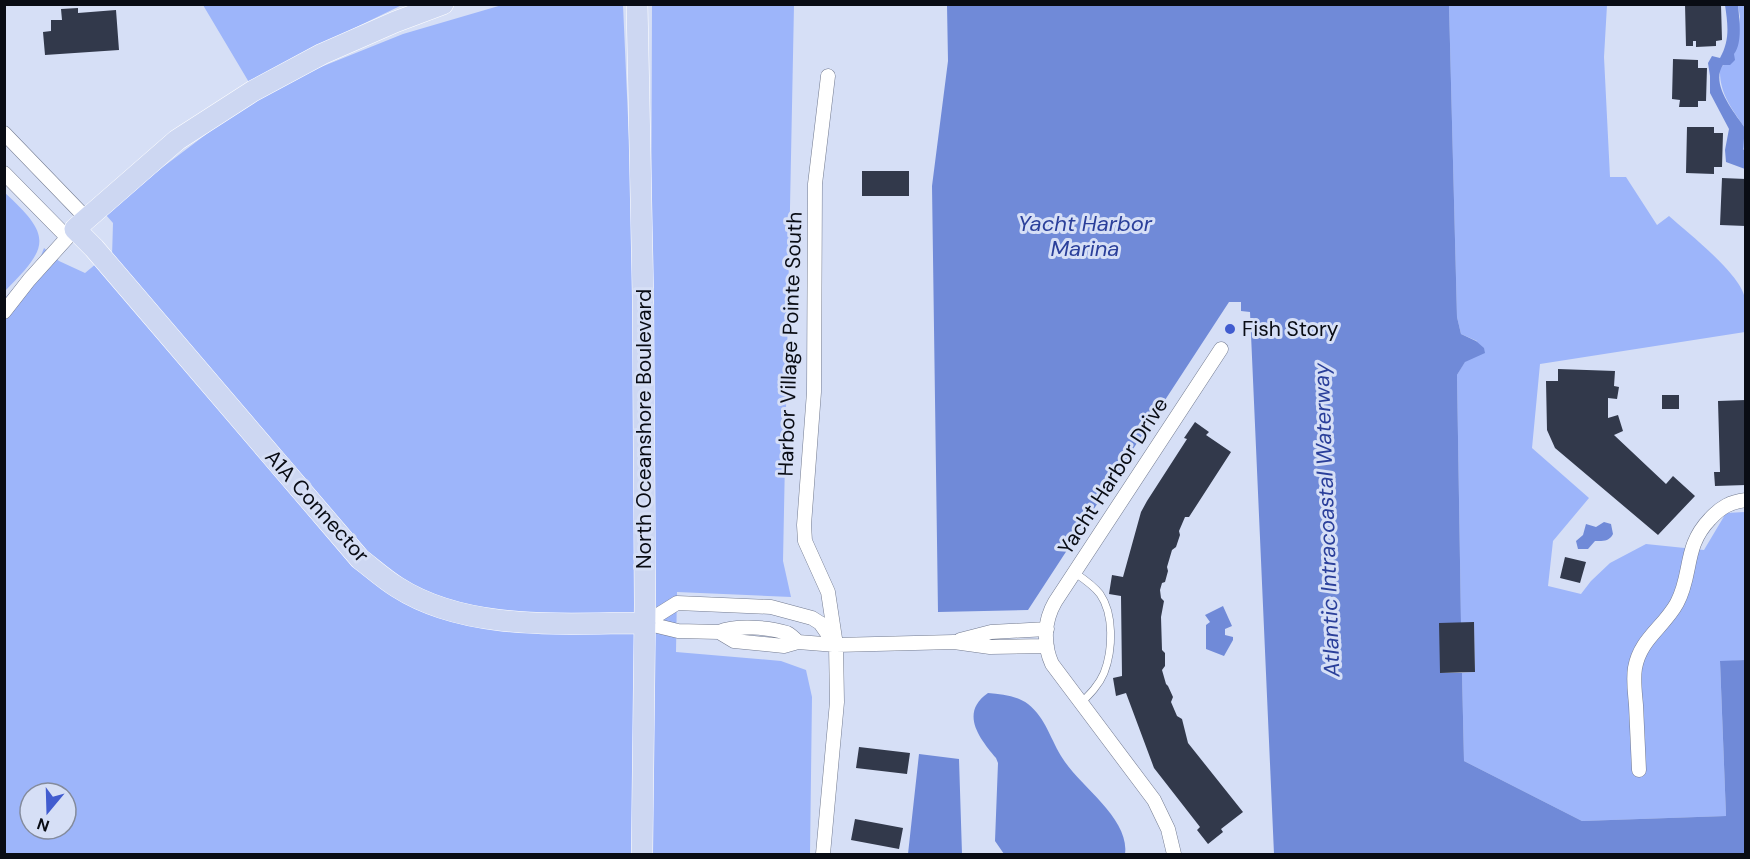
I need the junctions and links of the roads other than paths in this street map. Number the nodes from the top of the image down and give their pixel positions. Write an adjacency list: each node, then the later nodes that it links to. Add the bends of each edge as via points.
1 (443, 4): 6 (main road, via 322,54 253,91 177,140)
2 (637, 4): 13 (main road, North Oceanshore Boulevard)
3 (828, 76): 19 (street, Harbor Village Pointe South, via 815,184 814,392 804,533 828,592)
4 (4, 133): 6 (street)
5 (4, 173): 6 (street)
6 (76, 228): 7 (street); 13 (main road, A1A Connector, via 360,559 397,587 431,604 520,623)
7 (4, 312)
8 (1221, 348): 10 (street, Yacht Harbor Drive)
9 (1746, 500): 22 (street, via 1725,505 1701,528 1677,602 1639,655 1635,679)
10 (1075, 573): 15 (street, Yacht Harbor Drive, via 1048,616); 21 (lane, via 1101,595 1110,632 1104,672)
11 (731, 605): 12 (street); 13 (street, via 677,603); 14 (street)
12 (771, 608): 16 (street); 19 (street, via 812,618)
13 (645, 623): 14 (street, via 678,631); 23 (main road, North Oceanshore Boulevard)
14 (725, 629): 16 (street); 17 (street, via 734,641 784,646)
15 (1047, 629): 18 (street, via 991,632); 20 (street, Yacht Harbor Drive)
16 (770, 630): 17 (street, via 788,634)
17 (798, 642): 19 (street)
18 (954, 642): 19 (street); 20 (street, via 990,647)
19 (836, 645): 24 (street, Harbor Village Pointe South, via 837,702)
20 (1047, 646): 21 (street, Yacht Harbor Drive, via 1052,664)
21 (1081, 703): 25 (street, Yacht Harbor Drive, via 1157,806)
22 (1639, 770)
23 (642, 855)
24 (823, 855)
25 (1174, 855)

